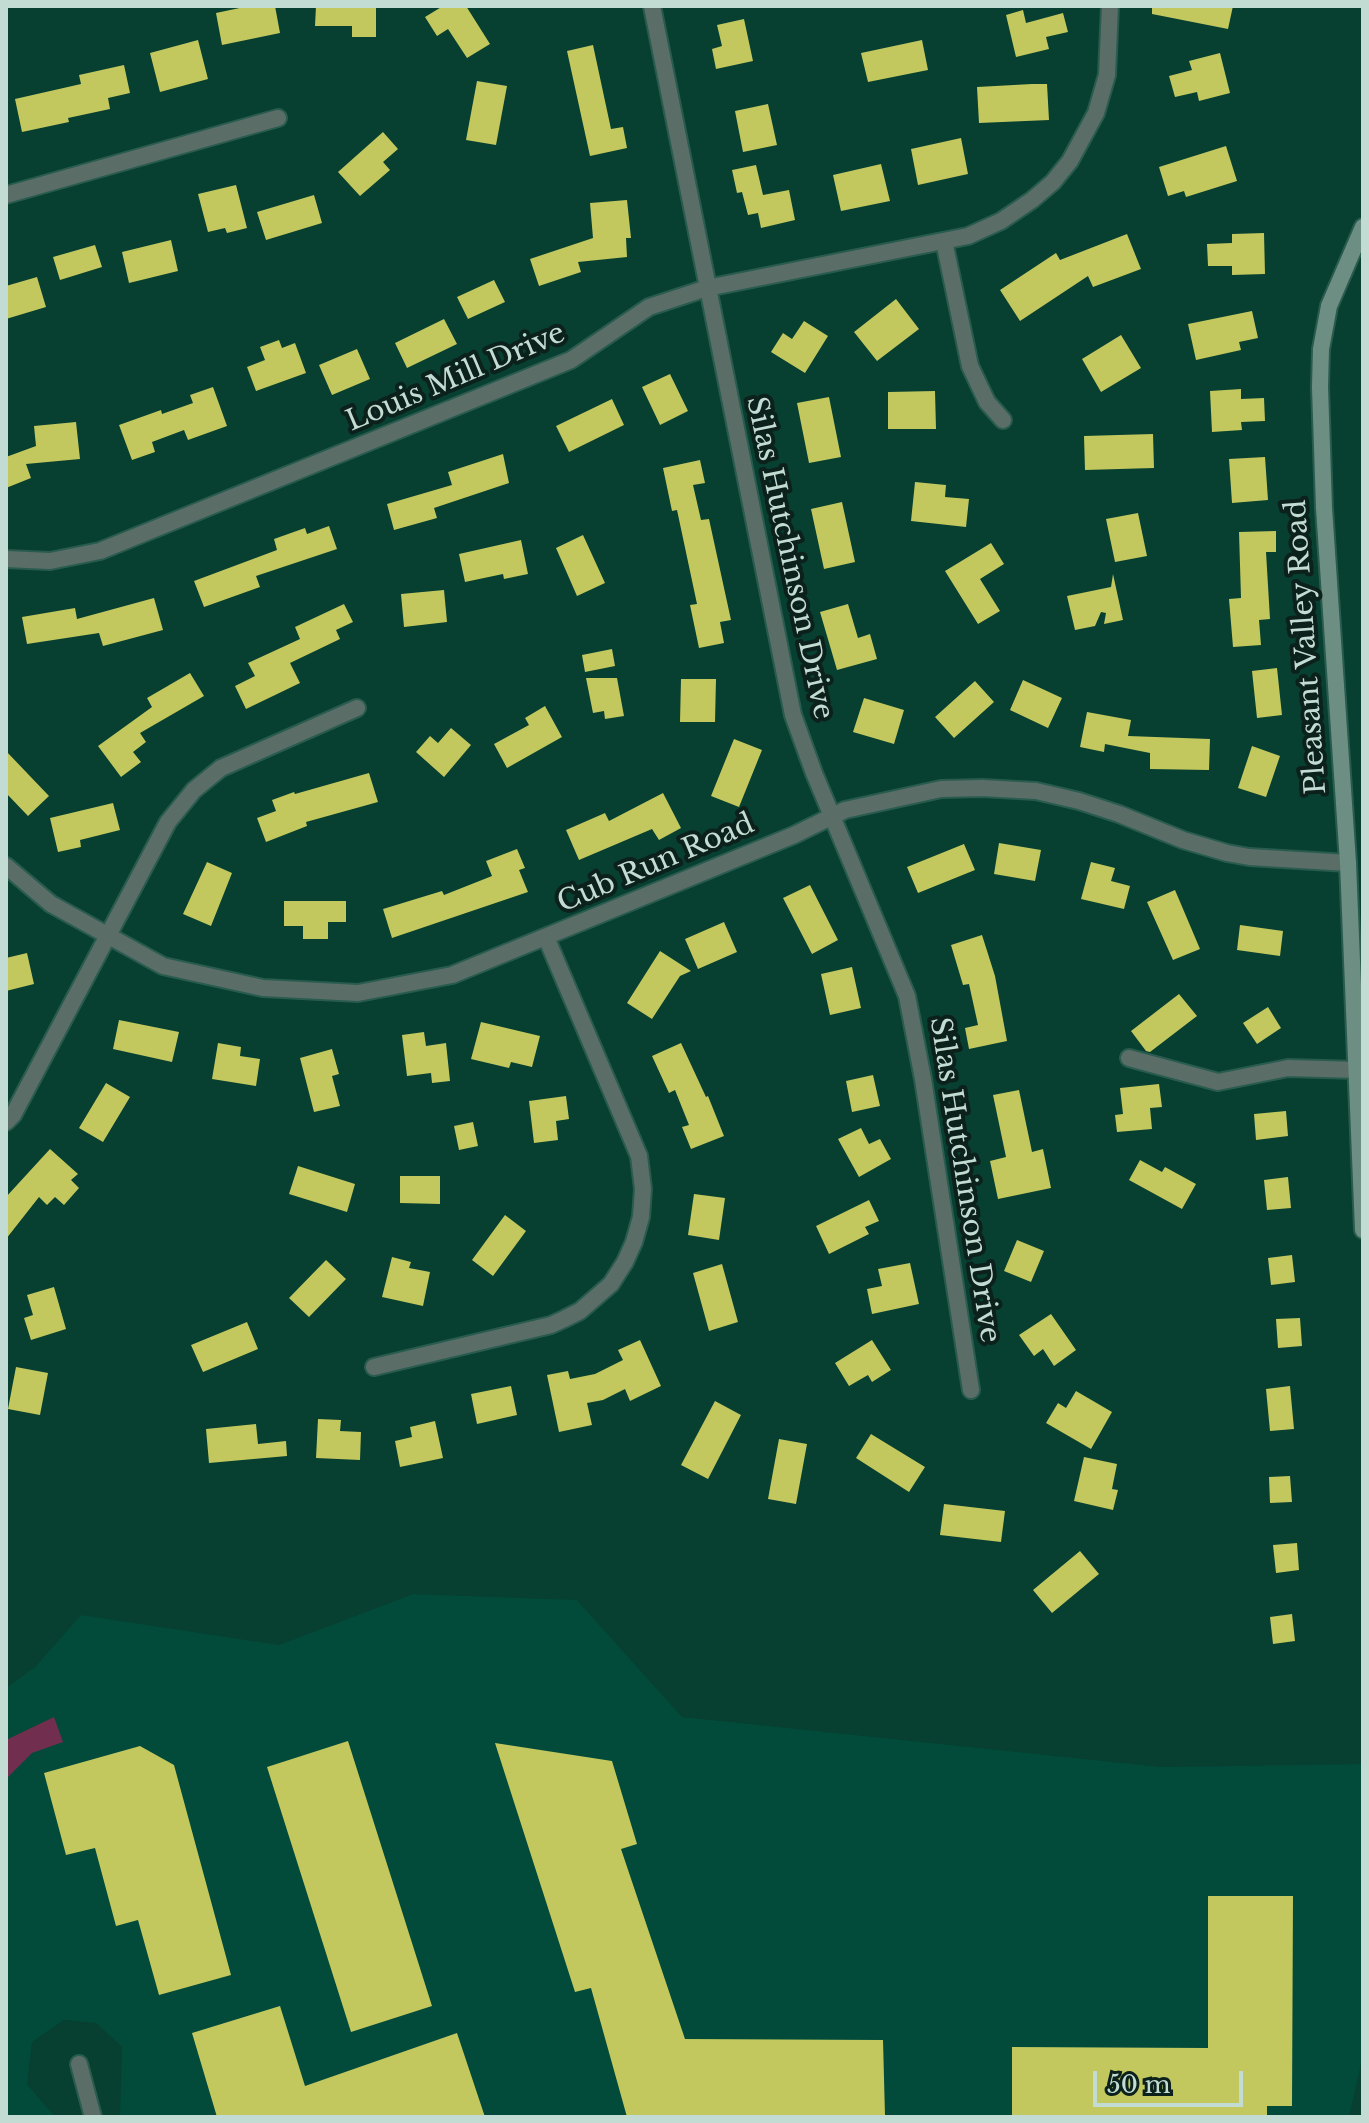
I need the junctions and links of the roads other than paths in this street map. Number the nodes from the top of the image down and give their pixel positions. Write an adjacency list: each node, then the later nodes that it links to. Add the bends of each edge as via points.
1 (652, 6): 7 (street, Silas Hutchinson Drive)
2 (1110, 6): 6 (street, Louis Mill Drive, via 1102,95 1070,161 1032,200 1001,221)
3 (278, 118): 4 (street)
4 (6, 195)
5 (1363, 227): 12 (main road, Pleasant Valley Road, via 1329,306 1320,387)
6 (944, 241): 7 (street, Louis Mill Drive); 8 (street, via 974,380)
7 (707, 288): 9 (street, Louis Mill Drive, via 649,307 571,360 100,551 50,561); 11 (street, Silas Hutchinson Drive, via 784,679)
8 (1003, 420)
9 (6, 559)
10 (357, 708): 14 (street, via 221,768 194,790 168,822)
11 (831, 815): 12 (street, Cub Run Road, via 941,789 1036,791 1093,805 1227,853); 15 (street, Cub Run Road); 21 (street, Silas Hutchinson Drive, via 907,996)
12 (1348, 863): 17 (main road, Pleasant Valley Road)
13 (6, 866): 14 (street, Cub Run Road, via 51,904)
14 (107, 937): 15 (street, Cub Run Road, via 163,966 231,982 358,993 452,975); 18 (street)
15 (546, 937): 20 (street, via 639,1156 643,1189 634,1242 611,1284 564,1319)
16 (1129, 1058): 17 (street, via 1218,1082 1288,1068)
17 (1357, 1070): 19 (main road, Pleasant Valley Road)
18 (6, 1122)
19 (1363, 1230)
20 (374, 1367)
21 (971, 1390)
22 (79, 2064): 23 (street)
23 (93, 2117)

